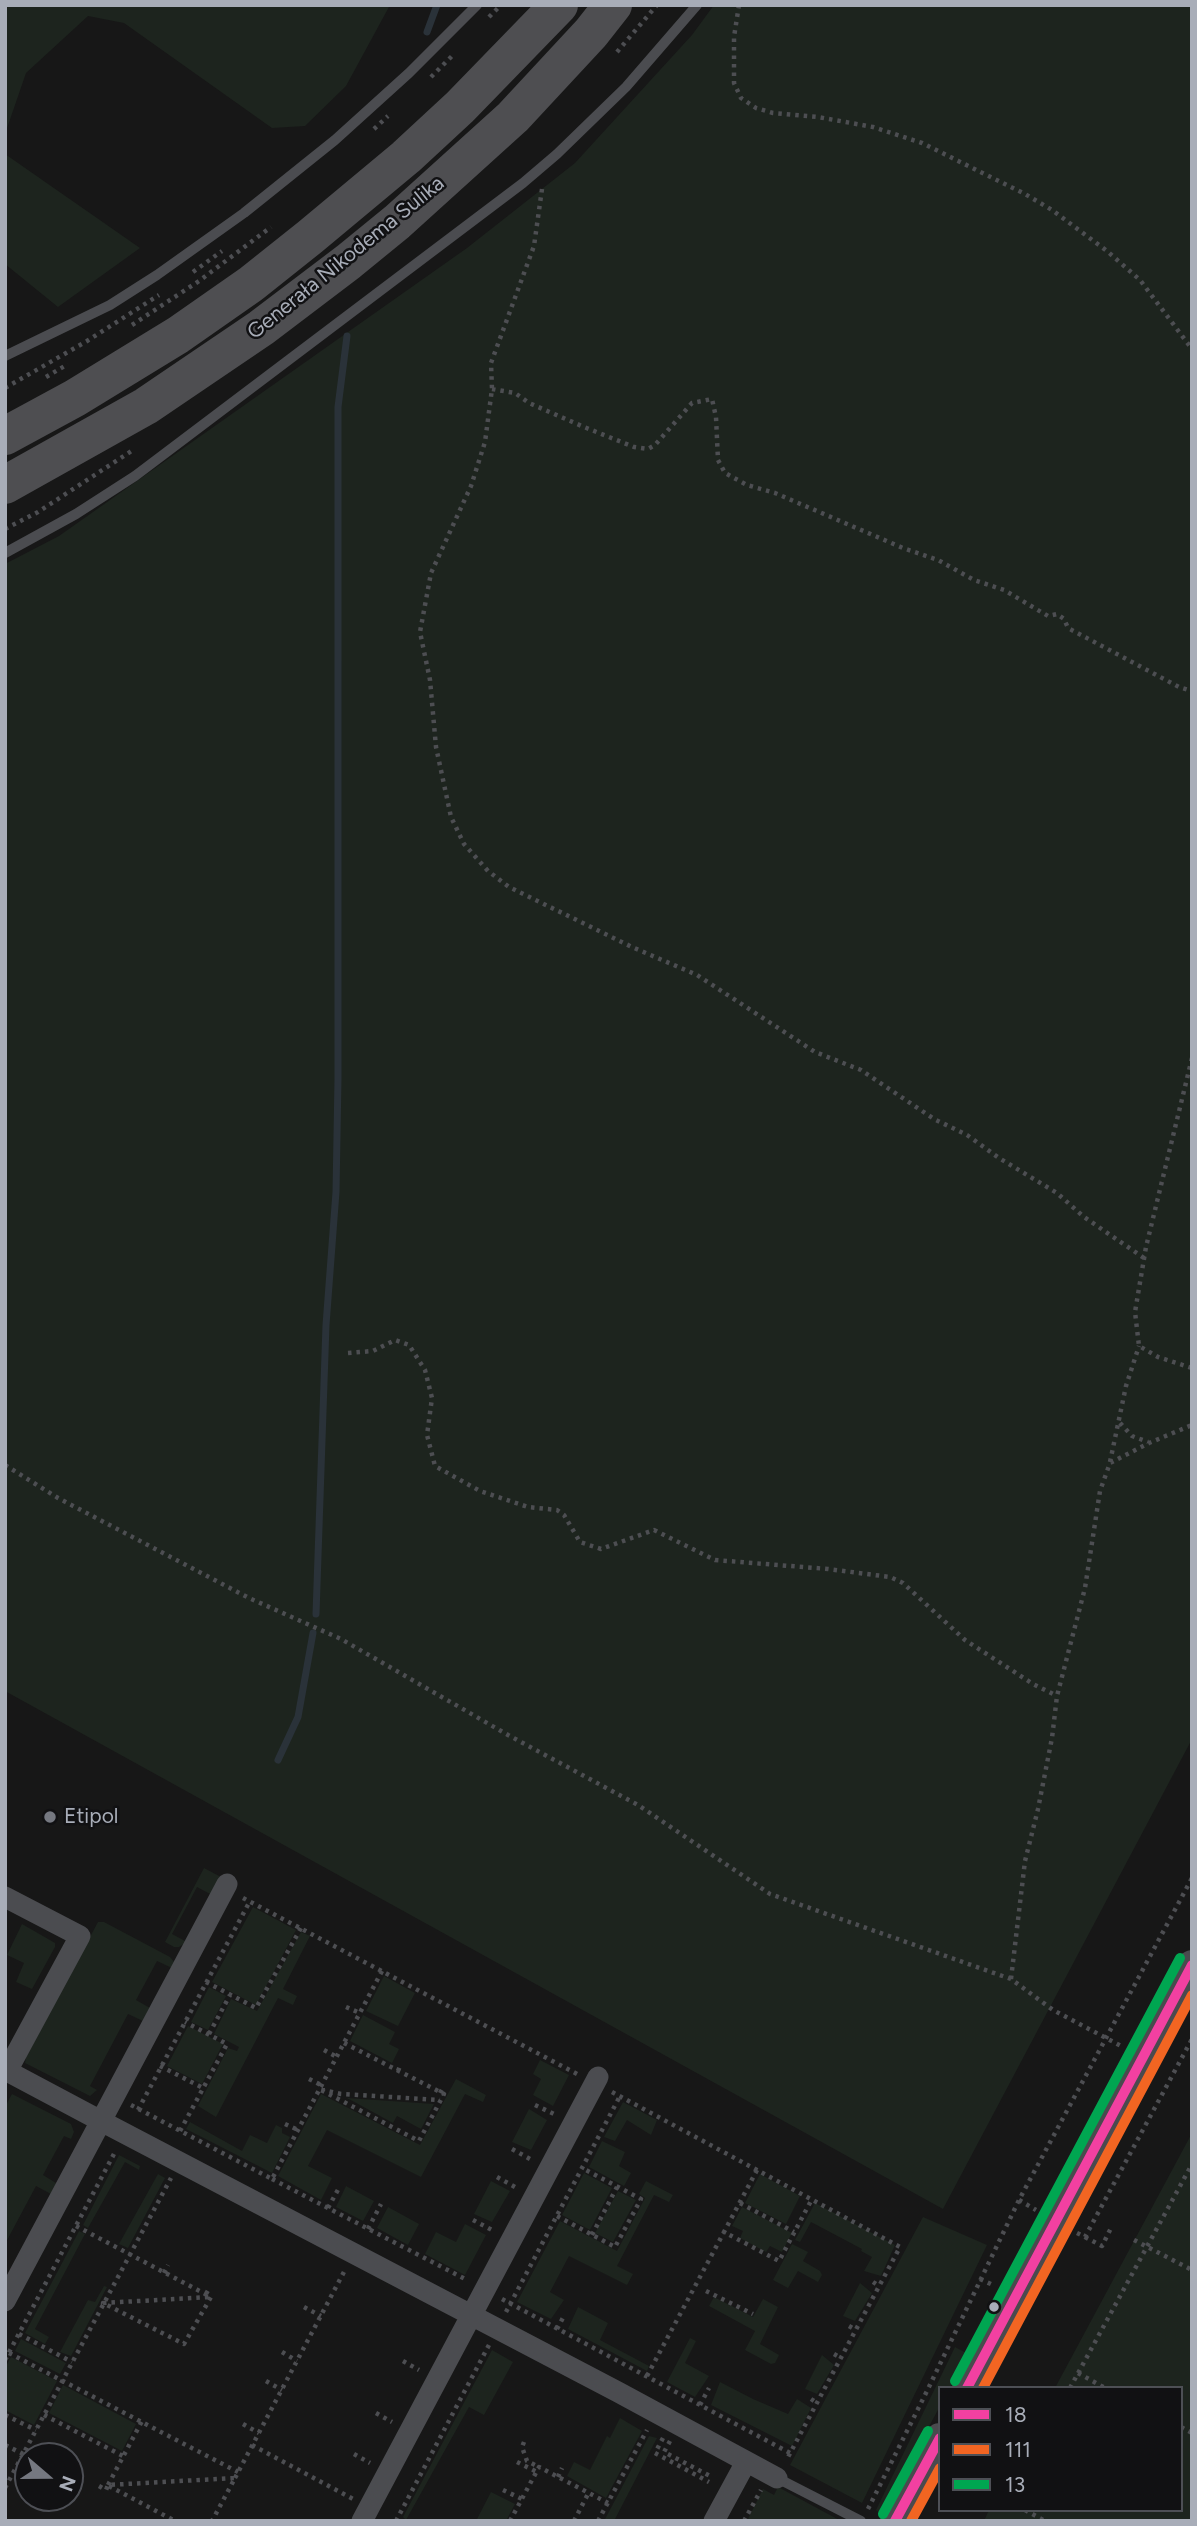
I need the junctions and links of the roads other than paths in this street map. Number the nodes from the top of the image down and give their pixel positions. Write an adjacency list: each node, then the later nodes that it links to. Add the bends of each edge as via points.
1 (477, 5): 5 (lane, via 335,140 244,213 110,304)
2 (559, 5): 6 (highway, Generała Nikodema Sulika, via 424,140 251,284 177,335)
3 (613, 5): 7 (highway, Generała Nikodema Sulika, via 513,117 348,262 146,406)
4 (697, 5): 8 (lane, via 626,87 536,172 135,475)
5 (5, 356)
6 (5, 436)
7 (5, 485)
8 (5, 553)
9 (226, 1886): 14 (street)
10 (5, 1897): 12 (street, via 80,1936)
11 (1192, 1965): 17 (street)
12 (6, 2073): 14 (street)
13 (596, 2080): 16 (street)
14 (101, 2121): 15 (street); 16 (street)
15 (5, 2301)
16 (470, 2315): 19 (street); 22 (street)
17 (968, 2386)
18 (938, 2442): 24 (street)
19 (746, 2462): 20 (street); 23 (street)
20 (770, 2482): 21 (lane)
21 (863, 2518)
22 (362, 2521)
23 (714, 2521)
24 (895, 2521)

